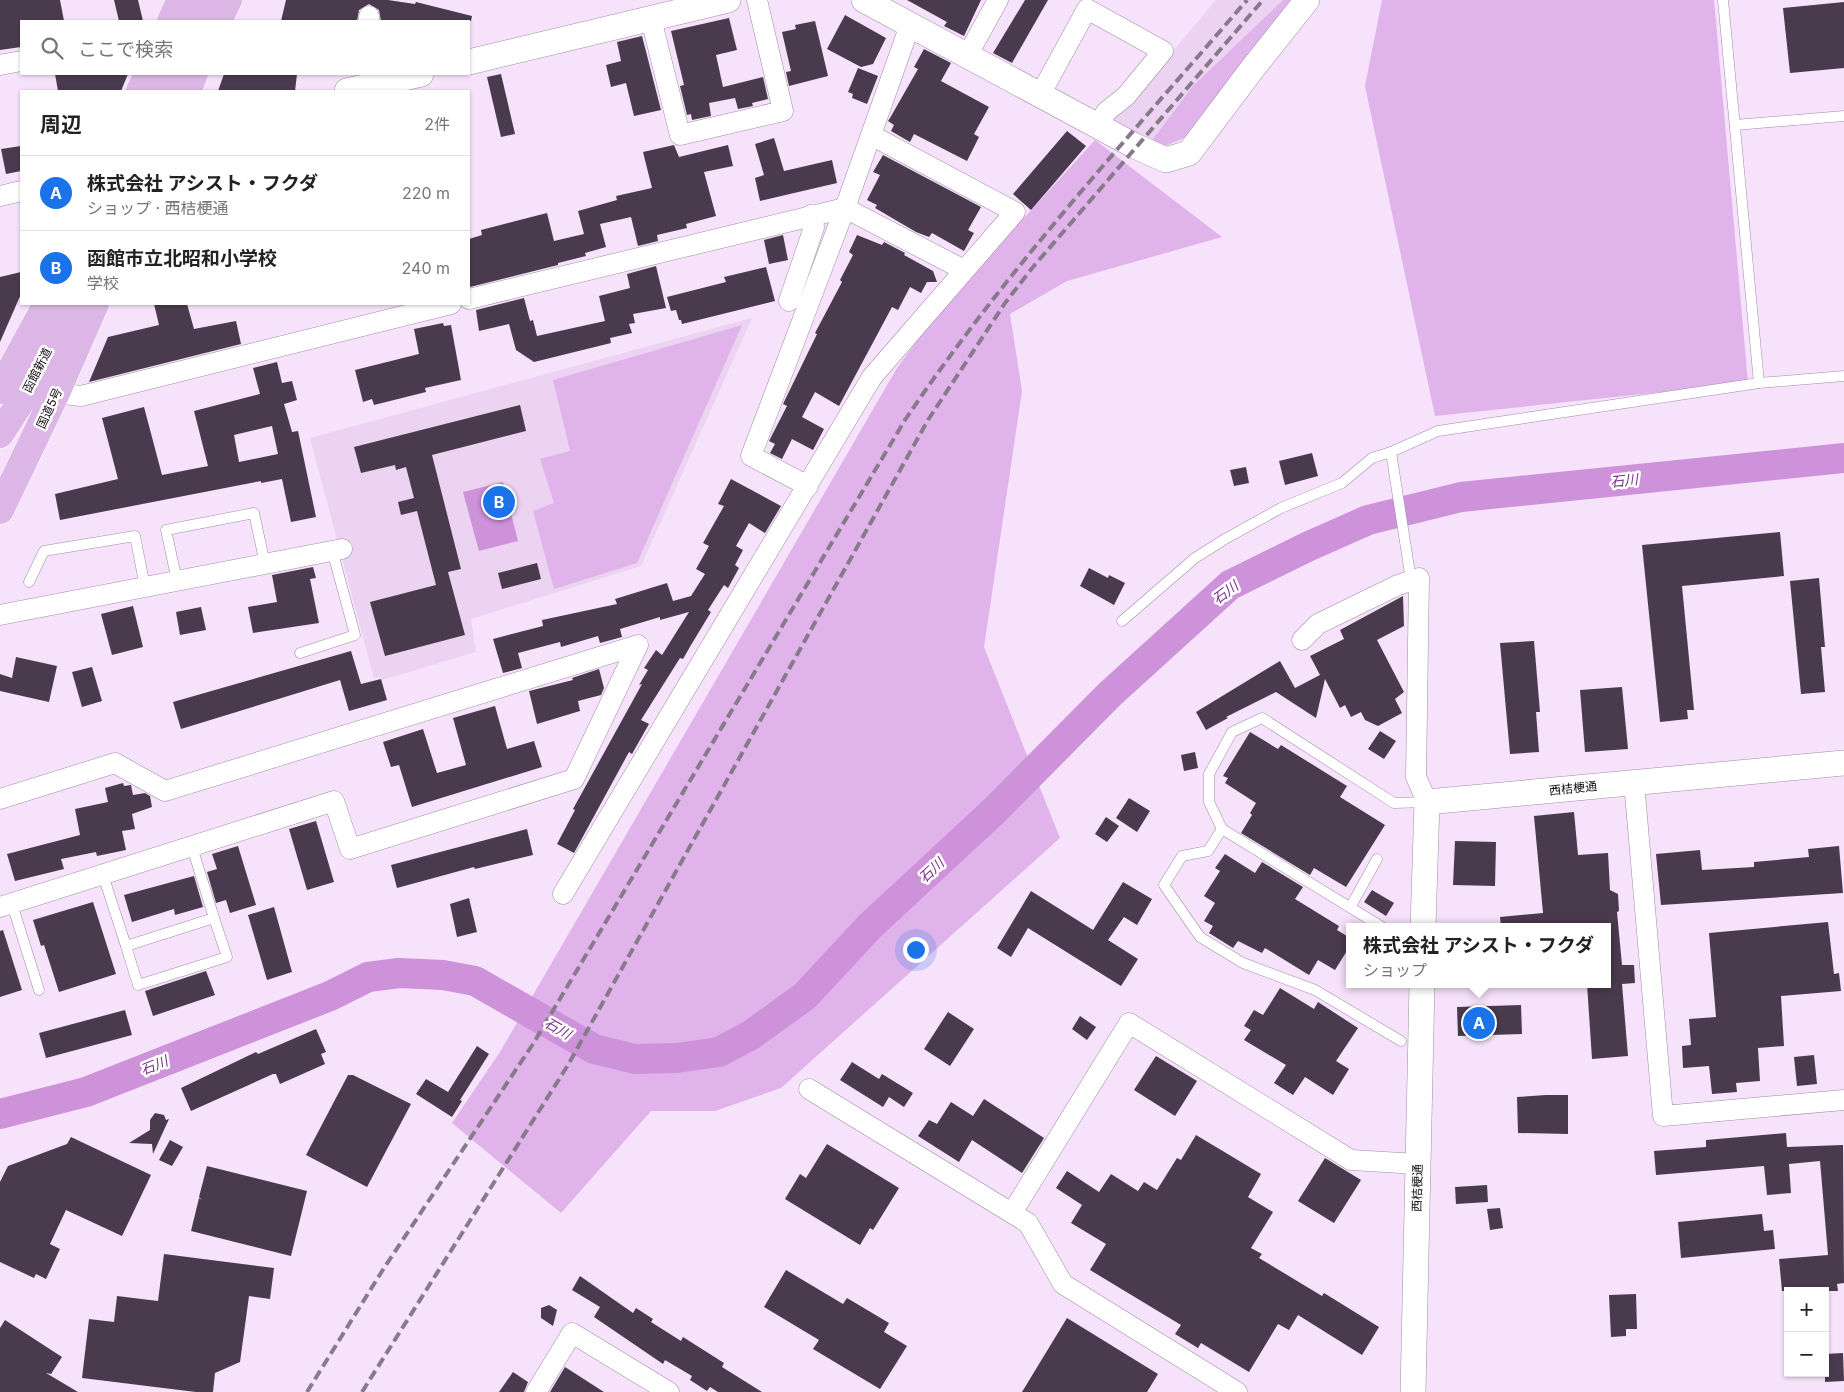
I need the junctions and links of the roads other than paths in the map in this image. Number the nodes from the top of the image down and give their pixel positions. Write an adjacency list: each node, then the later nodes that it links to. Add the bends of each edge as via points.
1 (181, 0): 11 (highway)
2 (206, 0): 12 (highway)
3 (228, 0): 13 (highway)
4 (728, 0): 10 (street)
5 (756, 0): 10 (street, via 783,111 680,135)
6 (864, 0): 14 (street)
7 (998, 0): 15 (street)
8 (1307, 0): 25 (street, via 1189,153 1166,160)
9 (1723, 0): 26 (lane)
10 (651, 19): 17 (street)
11 (171, 20)
12 (197, 20)
13 (218, 20)
14 (910, 25): 15 (street); 27 (street)
15 (967, 56): 23 (street)
16 (20, 61): 18 (street)
17 (470, 62)
18 (0, 66)
19 (415, 75): 21 (street)
20 (173, 81): 22 (highway)
21 (361, 84)
22 (143, 90)
23 (1040, 95): 25 (street); 25 (street, via 1087,9 1164,51 1126,96 1106,112)
24 (1844, 116): 26 (lane)
25 (1098, 126)
26 (1735, 126): 40 (lane)
27 (871, 135): 30 (street); 32 (street, via 1015,212)
28 (20, 191): 29 (street)
29 (0, 196)
30 (845, 208): 31 (street); 32 (street); 45 (street, via 751,456)
31 (811, 214): 33 (street); 34 (street, via 814,227)
32 (964, 270): 45 (street, via 872,376)
33 (470, 300)
34 (789, 301)
35 (46, 305): 41 (highway)
36 (69, 305): 43 (highway, 函館新道, via 32,383)
37 (95, 305): 42 (highway, 国道5号)
38 (447, 305): 42 (street, via 81,396)
39 (1844, 376): 40 (lane)
40 (1759, 383): 44 (lane, via 1438,431)
41 (0, 390)
42 (56, 393): 46 (highway, 国道5号)
43 (0, 434)
44 (1391, 452): 49 (lane); 54 (lane, via 1372,458 1342,483 1281,508 1225,539 1195,558)
45 (808, 486): 65 (street)
46 (0, 510)
47 (337, 550): 48 (street); 56 (lane, via 354,635)
48 (264, 564): 50 (street); 50 (lane, via 254,513 166,530)
49 (1411, 580): 55 (street, via 1318,624); 60 (street, via 1419,578 1416,777)
50 (176, 581): 52 (street)
51 (29, 582): 52 (lane, via 44,551 134,536)
52 (145, 587): 53 (street)
53 (0, 616)
54 (1122, 621)
55 (1302, 640)
56 (300, 653)
57 (1844, 763): 58 (street, 西桔梗通)
58 (1634, 782): 60 (street, 西桔梗通); 76 (street, via 1663,1116)
59 (0, 799): 62 (street, via 115,763 165,791 638,645 574,779 350,849 334,801)
60 (1427, 802): 61 (lane, via 1394,803 1262,718 1232,732 1209,774 1209,802); 70 (street)
61 (1222, 829): 67 (lane); 74 (lane, via 1208,852 1182,856 1164,885 1200,937 1243,963 1315,990)
62 (192, 847): 64 (street); 68 (lane)
63 (1376, 859): 67 (lane)
64 (103, 875): 66 (street); 71 (lane)
65 (563, 894)
66 (6, 906): 73 (lane)
67 (1351, 906): 69 (lane)
68 (214, 918): 71 (lane); 71 (lane, via 227,957 138,985)
69 (1376, 923)
70 (1423, 923)
71 (126, 946)
72 (1422, 988): 77 (street, 西桔梗通)
73 (39, 990)
74 (1401, 1041)
75 (809, 1090): 78 (street)
76 (1844, 1100)
77 (1418, 1164): 78 (street, via 1351,1160 1129,1023); 82 (street, 西桔梗通)
78 (1012, 1213): 81 (street, via 1028,1224 1063,1284)
79 (536, 1392): 80 (street, via 572,1333)
80 (669, 1392)
81 (1237, 1392)
82 (1413, 1392)

